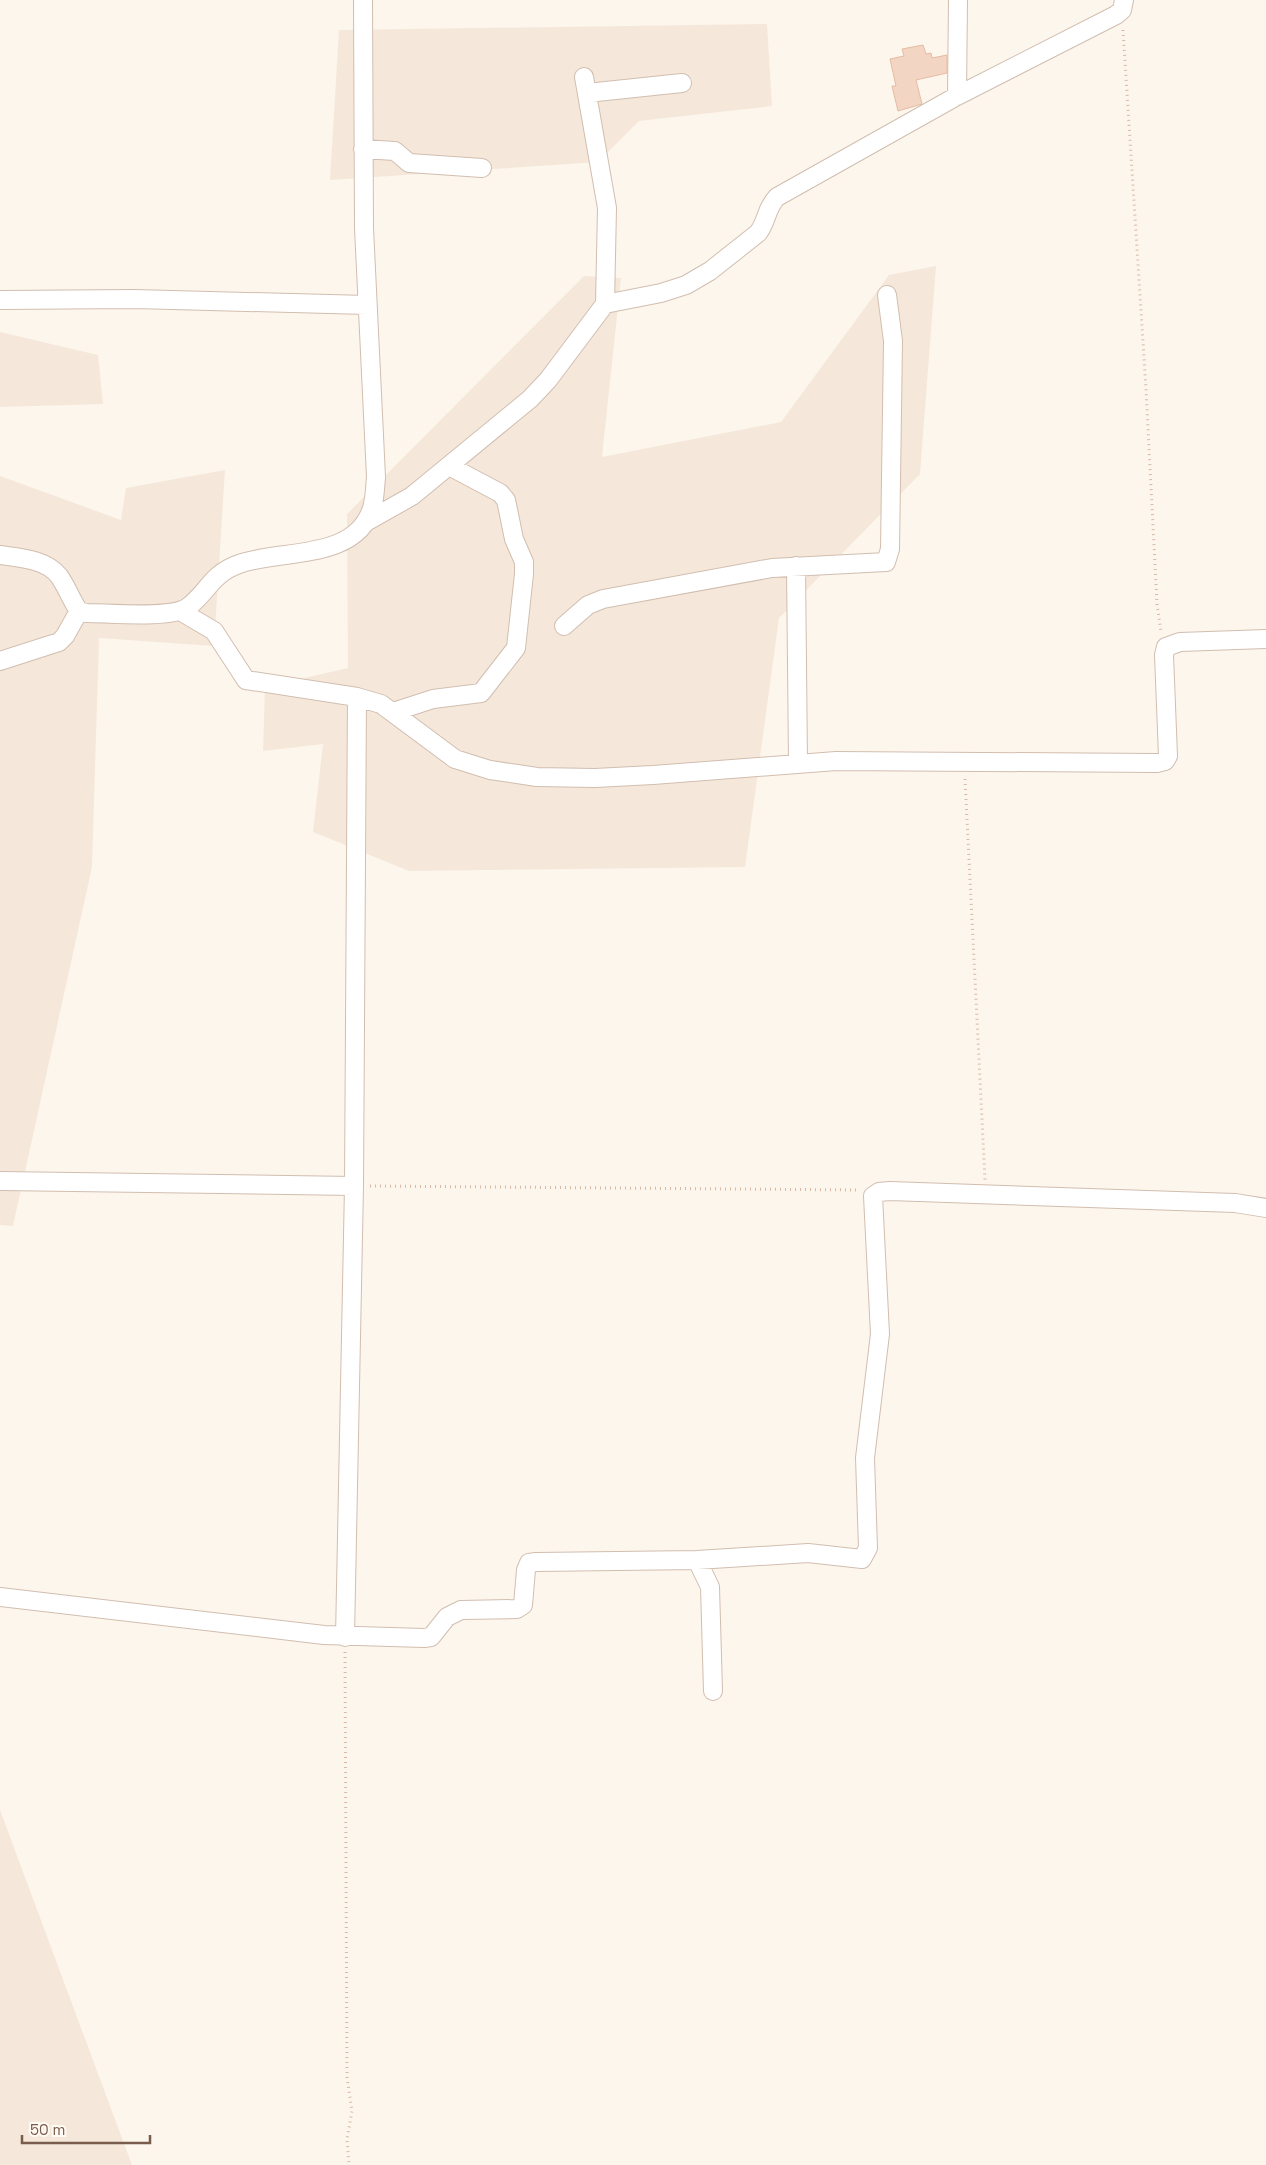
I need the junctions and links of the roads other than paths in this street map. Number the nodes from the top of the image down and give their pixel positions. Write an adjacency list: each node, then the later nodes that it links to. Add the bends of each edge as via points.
1 (363, 0): 6 (street)
2 (958, 0): 5 (street)
3 (1123, 5): 5 (street)
4 (682, 83): 10 (street, via 586,85 607,208)
5 (956, 96): 10 (street, via 777,197 770,204 758,233 699,278 673,290)
6 (363, 149): 7 (street, via 396,150 409,164); 11 (street)
7 (482, 168)
8 (887, 295): 15 (street, via 893,341 890,556 880,564)
9 (0, 300): 11 (street, via 135,299)
10 (605, 304): 12 (street, via 539,391)
11 (367, 305): 13 (street, via 376,477 374,499)
12 (448, 466): 13 (street, via 400,504); 22 (street, via 500,493 508,506 524,562 516,648 481,693 433,699)
13 (366, 522): 17 (street, via 335,544 228,568)
14 (0, 555): 16 (street, via 31,560 52,569 60,576)
15 (796, 566): 18 (street, via 602,599 588,605); 23 (street)
16 (80, 611): 17 (street, via 170,614); 20 (street, via 59,642)
17 (180, 611): 21 (street, via 214,631 246,680)
18 (564, 626)
19 (1266, 639): 23 (street, via 1180,642 1166,647 1169,747 1165,761)
20 (0, 661)
21 (357, 697): 22 (street, via 381,704); 25 (street)
22 (393, 712): 23 (street, via 455,759 522,776 634,776)
23 (798, 762)
24 (0, 1181): 25 (street)
25 (354, 1186): 29 (street)
26 (1266, 1208): 27 (street, via 1235,1203 879,1192 873,1196 880,1334 866,1443 866,1555 862,1559 808,1554)
27 (697, 1560): 29 (street, via 529,1564 523,1605 517,1609 461,1610 447,1617 431,1637); 30 (street, via 710,1587)
28 (0, 1597): 29 (street)
29 (345, 1637)
30 (713, 1691)

